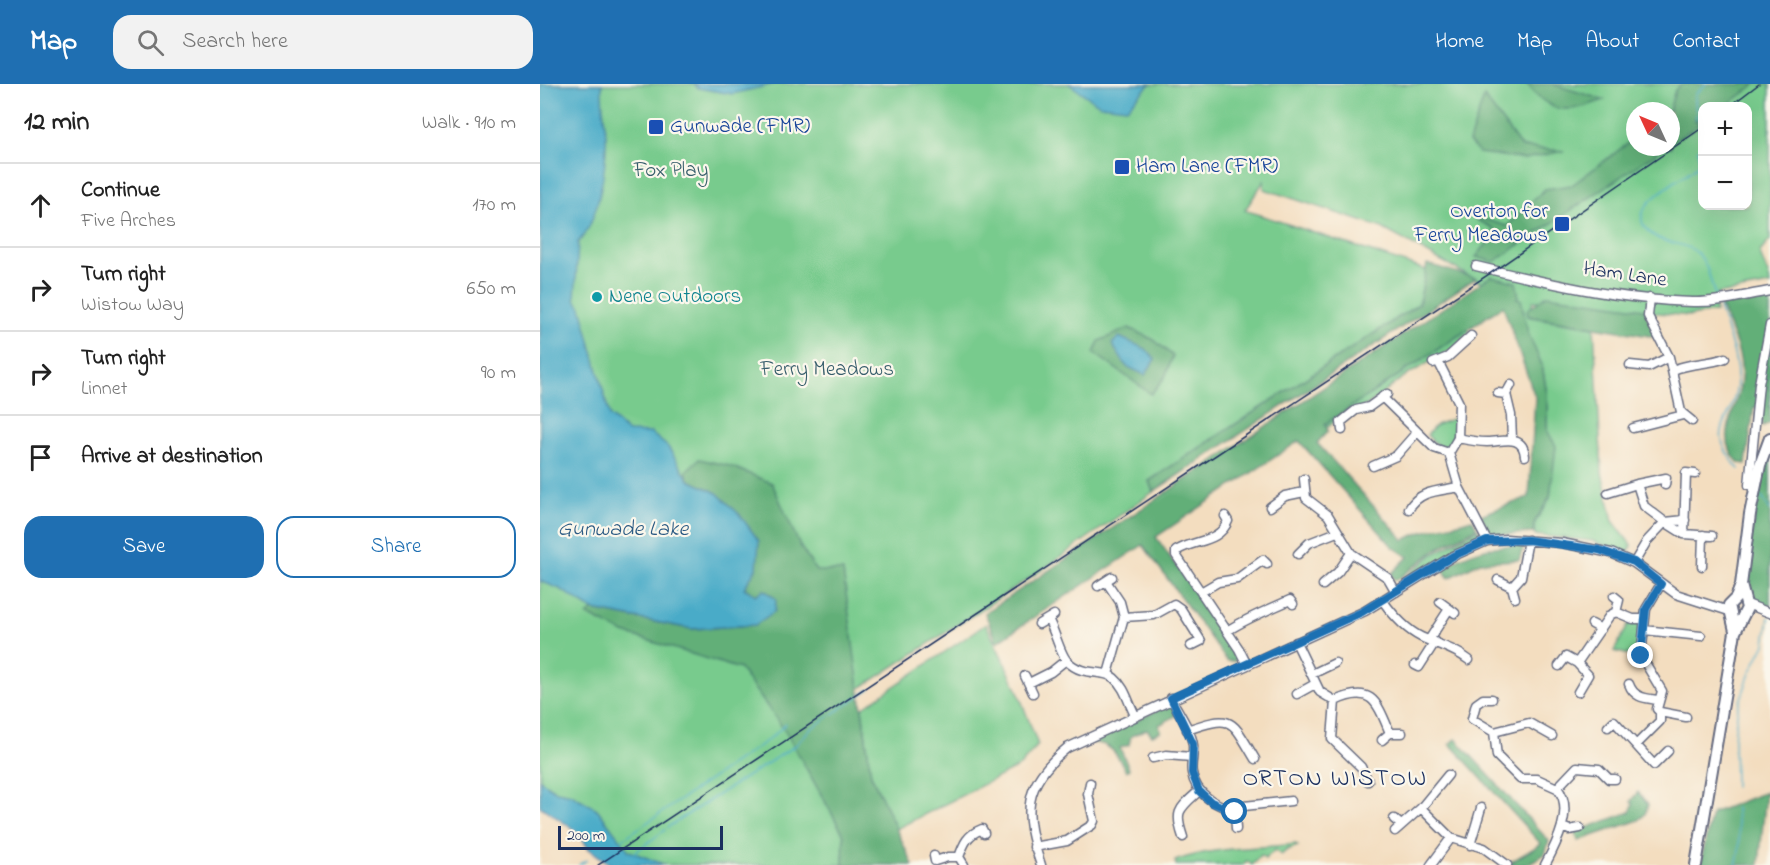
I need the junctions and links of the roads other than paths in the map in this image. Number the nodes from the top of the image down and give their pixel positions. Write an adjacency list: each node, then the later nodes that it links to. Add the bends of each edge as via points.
1 (1476, 266): 3 (street, Ham Lane, via 1524,278)
2 (1770, 291): 3 (street, Ham Lane, via 1695,302)
3 (1650, 298): 6 (street, via 1648,316)
4 (1770, 325): 26 (street, via 1759,384)
5 (1472, 336): 16 (street, via 1436,362 1460,403)
6 (1669, 357): 8 (street, via 1649,367); 9 (street)
7 (1725, 358): 9 (street)
8 (1635, 368)
9 (1673, 370): 11 (street)
10 (1511, 385): 18 (street, via 1502,394 1511,415)
11 (1683, 415): 12 (street); 13 (street)
12 (1692, 421)
13 (1632, 428)
14 (1342, 430): 15 (street, via 1341,423 1348,416 1385,396)
15 (1417, 432): 19 (street, via 1434,448); 21 (street, via 1396,456)
16 (1458, 438): 18 (street, via 1481,442); 19 (street)
17 (1770, 438): 26 (main road)
18 (1512, 439): 20 (street, via 1522,446)
19 (1449, 453): 27 (street)
20 (1526, 456)
21 (1373, 466)
22 (1688, 474): 33 (street)
23 (1304, 479): 28 (street)
24 (1636, 484): 25 (street, via 1666,478); 29 (street); 34 (street, via 1644,506)
25 (1665, 485)
26 (1750, 486): 56 (main road)
27 (1459, 488): 31 (street, via 1422,495); 38 (street)
28 (1304, 492): 30 (street, via 1294,492); 35 (street, via 1311,503 1328,515)
29 (1608, 493)
30 (1270, 503)
31 (1409, 509)
32 (1229, 519): 49 (street, via 1224,531 1176,550 1177,559)
33 (1685, 520): 34 (street); 36 (street)
34 (1665, 522): 36 (street); 42 (street)
35 (1337, 532): 39 (street); 40 (street)
36 (1684, 534): 43 (street, via 1708,535 1705,567)
37 (1528, 540): 38 (street); 42 (street, via 1599,550); 48 (street, via 1521,577)
38 (1487, 541): 50 (street, via 1453,556)
39 (1299, 548)
40 (1352, 553): 46 (street); 50 (street, via 1388,578)
41 (1263, 560): 49 (street, via 1237,579 1218,582)
42 (1634, 562): 47 (street)
43 (1691, 565)
44 (1498, 580): 48 (street)
45 (1105, 581): 59 (street, via 1120,602)
46 (1328, 584)
47 (1661, 584): 56 (street, via 1676,594); 60 (street, via 1648,603)
48 (1512, 587): 52 (street)
49 (1201, 592): 65 (street)
50 (1396, 592): 54 (street)
51 (1614, 596): 57 (street, via 1619,600)
52 (1515, 598)
53 (1290, 600): 65 (street, via 1245,618)
54 (1383, 601): 67 (street, via 1395,617); 68 (street)
55 (1440, 602): 67 (street, via 1452,611)
56 (1738, 607): 58 (street); 128 (main road)
57 (1616, 612): 60 (street); 63 (street)
58 (1767, 612)
59 (1124, 617): 69 (street, via 1154,615 1174,604 1201,640); 77 (street)
60 (1646, 619): 64 (street)
61 (1039, 624): 70 (street, via 1051,617)
62 (1592, 624): 63 (street)
63 (1601, 629): 73 (street)
64 (1644, 630): 66 (street); 86 (street, via 1641,656 1662,691)
65 (1227, 631): 74 (street)
66 (1701, 636)
67 (1432, 641): 71 (street, via 1449,646); 75 (street, via 1419,668)
68 (1296, 642): 74 (street); 78 (street)
69 (1191, 646)
70 (1066, 660): 77 (street, via 1082,671); 82 (street, via 1051,672 1027,679)
71 (1469, 660)
72 (1335, 663): 78 (street)
73 (1577, 663): 76 (street, via 1566,655); 81 (street, via 1588,675)
74 (1247, 665): 84 (street)
75 (1415, 665)
76 (1559, 666)
77 (1108, 674): 89 (street, via 1124,690)
78 (1312, 674): 79 (street)
79 (1315, 684): 83 (street); 87 (street)
80 (1629, 684): 86 (street, via 1642,698)
81 (1578, 692)
82 (1033, 693)
83 (1297, 694)
84 (1171, 698): 89 (street); 92 (street)
85 (1492, 699): 93 (street, via 1476,704 1468,720)
86 (1658, 700): 88 (street)
87 (1335, 701): 94 (street, via 1359,693 1368,695 1378,703); 103 (street, via 1332,739 1361,767)
88 (1660, 712): 90 (street); 98 (street, via 1659,725)
89 (1135, 714): 121 (street, via 1067,748 1041,773 1029,799)
90 (1686, 717)
91 (1608, 728): 98 (street, via 1614,721)
92 (1187, 730): 101 (street, via 1193,744); 102 (street, via 1216,720 1228,722)
93 (1494, 732): 96 (street, via 1529,719); 107 (street, via 1497,756 1516,777)
94 (1390, 733): 95 (street); 97 (street)
95 (1402, 733)
96 (1547, 736)
97 (1382, 740)
98 (1636, 745): 99 (street, via 1654,765)
99 (1668, 751)
100 (1153, 758): 101 (street)
101 (1192, 758): 108 (street, via 1192,773)
102 (1255, 759)
103 (1368, 781)
104 (1448, 781): 110 (street)
105 (1610, 781): 107 (street, via 1599,769 1577,767)
106 (1090, 783): 121 (street, via 1084,794 1092,825 1067,841)
107 (1557, 788): 114 (street, via 1565,807)
108 (1199, 791): 112 (street, via 1211,802); 118 (street, via 1178,813 1176,820)
109 (1291, 801): 112 (street, via 1244,806)
110 (1421, 808): 113 (street); 119 (street)
111 (1481, 808): 120 (street, via 1475,817)
112 (1235, 812): 116 (street)
113 (1397, 825)
114 (1563, 827): 115 (street); 127 (street)
115 (1580, 828)
116 (1236, 829)
117 (984, 833): 123 (street, via 982,829 972,833 964,842)
118 (1183, 837)
119 (1451, 838): 120 (street); 124 (street)
120 (1470, 845): 126 (street, via 1484,848)
121 (1034, 847): 125 (street)
122 (935, 860): 123 (street, via 948,857)
123 (962, 861)
124 (1428, 864)
125 (1041, 865)
126 (1506, 865)
127 (1545, 865)
128 (1696, 865)

